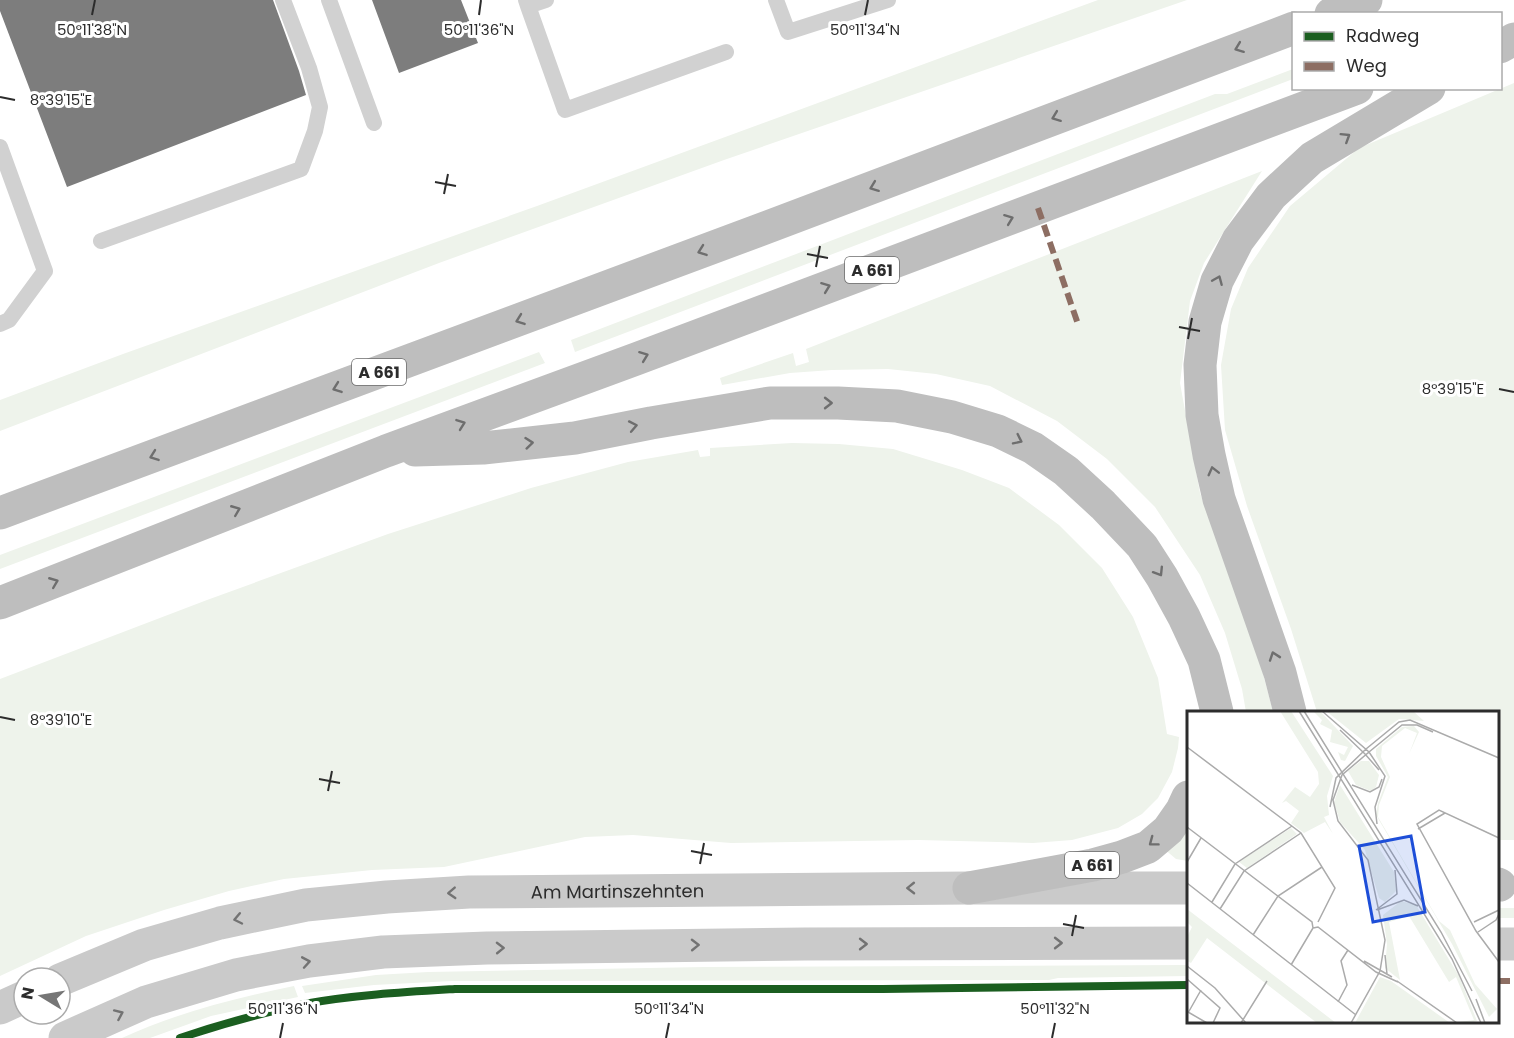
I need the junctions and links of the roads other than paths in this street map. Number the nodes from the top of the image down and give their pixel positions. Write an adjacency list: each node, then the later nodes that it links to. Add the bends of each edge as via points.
1 (283, 0): 15 (lane, via 320,107 301,169)
2 (329, 0): 13 (lane)
3 (546, 0): 7 (lane)
4 (776, 0): 5 (lane, via 788,32)
5 (888, 0)
6 (1366, 0): 8 (highway)
7 (527, 3): 10 (lane, via 565,110)
8 (1336, 12)
9 (1292, 28): 18 (highway, A 661, one-way to 18)
10 (726, 52)
11 (1352, 90): 17 (highway, A 661, one-way to 11)
12 (1426, 90): 23 (highway, one-way to 12, via 1219,499 1209,455 1200,365 1205,322 1216,281 1238,240 1270,196 1312,158)
13 (374, 123)
14 (0, 147): 16 (lane, via 45,270 9,320)
15 (100, 241)
16 (0, 324)
17 (386, 451): 19 (highway, A 661, one-way to 17); 20 (highway, A 661, one-way to 20, via 483,448 575,438 770,403 897,406 952,417 998,431 1033,448 1066,471 1103,505 1142,546)
18 (0, 513)
19 (0, 603)
20 (1204, 660): 21 (highway, A 661); 22 (highway, A 661)
21 (1204, 711)
22 (1217, 711)
23 (1290, 711)
24 (1187, 799): 25 (highway, A 661, one-way to 25, via 1168,830 1148,847 1093,865)
25 (969, 888): 26 (main road, Am Martinszehnten); 30 (main road, Am Martinszehnten, one-way to 30, via 469,892 387,897 306,905 220,923 144,945)
26 (1187, 888)
27 (1187, 943): 31 (main road, one-way to 27, via 146,1002 237,975 383,952 805,944)
28 (1514, 944): 29 (main road)
29 (1499, 945)
30 (72, 975)
31 (65, 1038)

